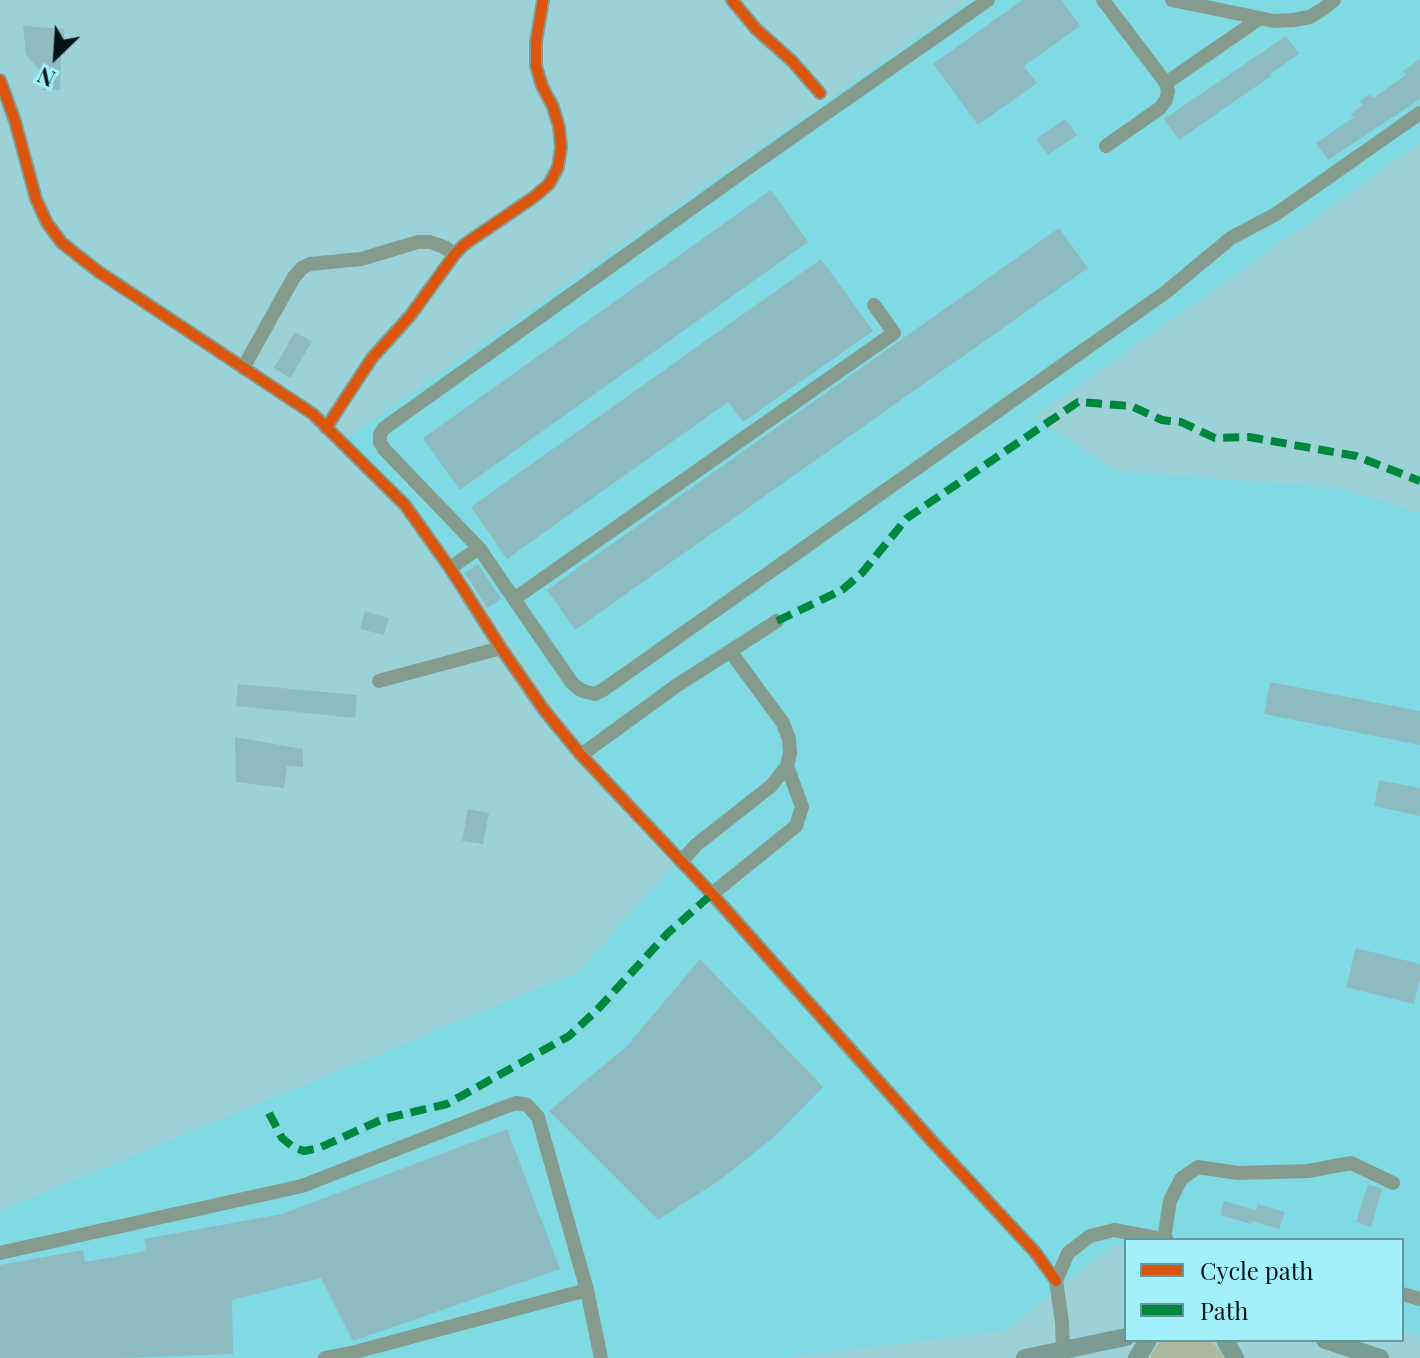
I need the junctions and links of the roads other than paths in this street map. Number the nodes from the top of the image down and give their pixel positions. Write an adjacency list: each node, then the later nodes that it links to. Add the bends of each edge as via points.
1 (543, 0): 13 (street, via 536,66 559,127 558,167 534,197)
2 (732, 0): 10 (street)
3 (988, 0): 17 (street, via 388,423 380,435 384,449)
4 (1103, 0): 9 (street)
5 (1172, 0): 7 (street)
6 (1334, 0): 7 (street, via 1310,17)
7 (1259, 19): 9 (street)
8 (0, 80): 15 (street, via 36,199 62,243)
9 (1166, 83): 12 (street, via 1160,108)
10 (820, 93)
11 (1420, 113): 19 (street, via 1276,214 1231,238 1166,292 603,690 586,692 572,683)
12 (1106, 146)
13 (455, 254): 15 (street, via 418,242 361,259 302,268); 16 (street, via 372,358)
14 (874, 305): 19 (street, via 894,333)
15 (243, 368): 16 (street)
16 (326, 428): 18 (street, via 405,505)
17 (479, 548): 18 (street); 19 (street)
18 (450, 568): 21 (street)
19 (514, 599)
20 (777, 621): 22 (street)
21 (501, 648): 23 (street); 24 (street)
22 (730, 651): 24 (street); 25 (street, via 783,723 789,739)
23 (379, 681)
24 (581, 755): 26 (street)
25 (787, 766): 26 (street, via 771,786); 27 (street, via 802,807 796,826)
26 (681, 862): 27 (street)
27 (712, 894): 32 (street)
28 (1393, 1183): 30 (street, via 1351,1163 1308,1171 1238,1173 1198,1167 1181,1179 1170,1201)
29 (1156, 1238): 32 (street, via 1114,1230 1090,1236 1068,1253)
30 (1166, 1238)
31 (0, 1253): 33 (street, via 302,1186 516,1103 527,1105 538,1117)
32 (1056, 1281): 36 (street)
33 (587, 1290): 37 (street); 38 (street)
34 (1124, 1337): 36 (main road)
35 (1331, 1342): 40 (main road)
36 (1063, 1350): 39 (main road)
37 (325, 1358)
38 (601, 1358)
39 (1025, 1358)
40 (1380, 1358)

